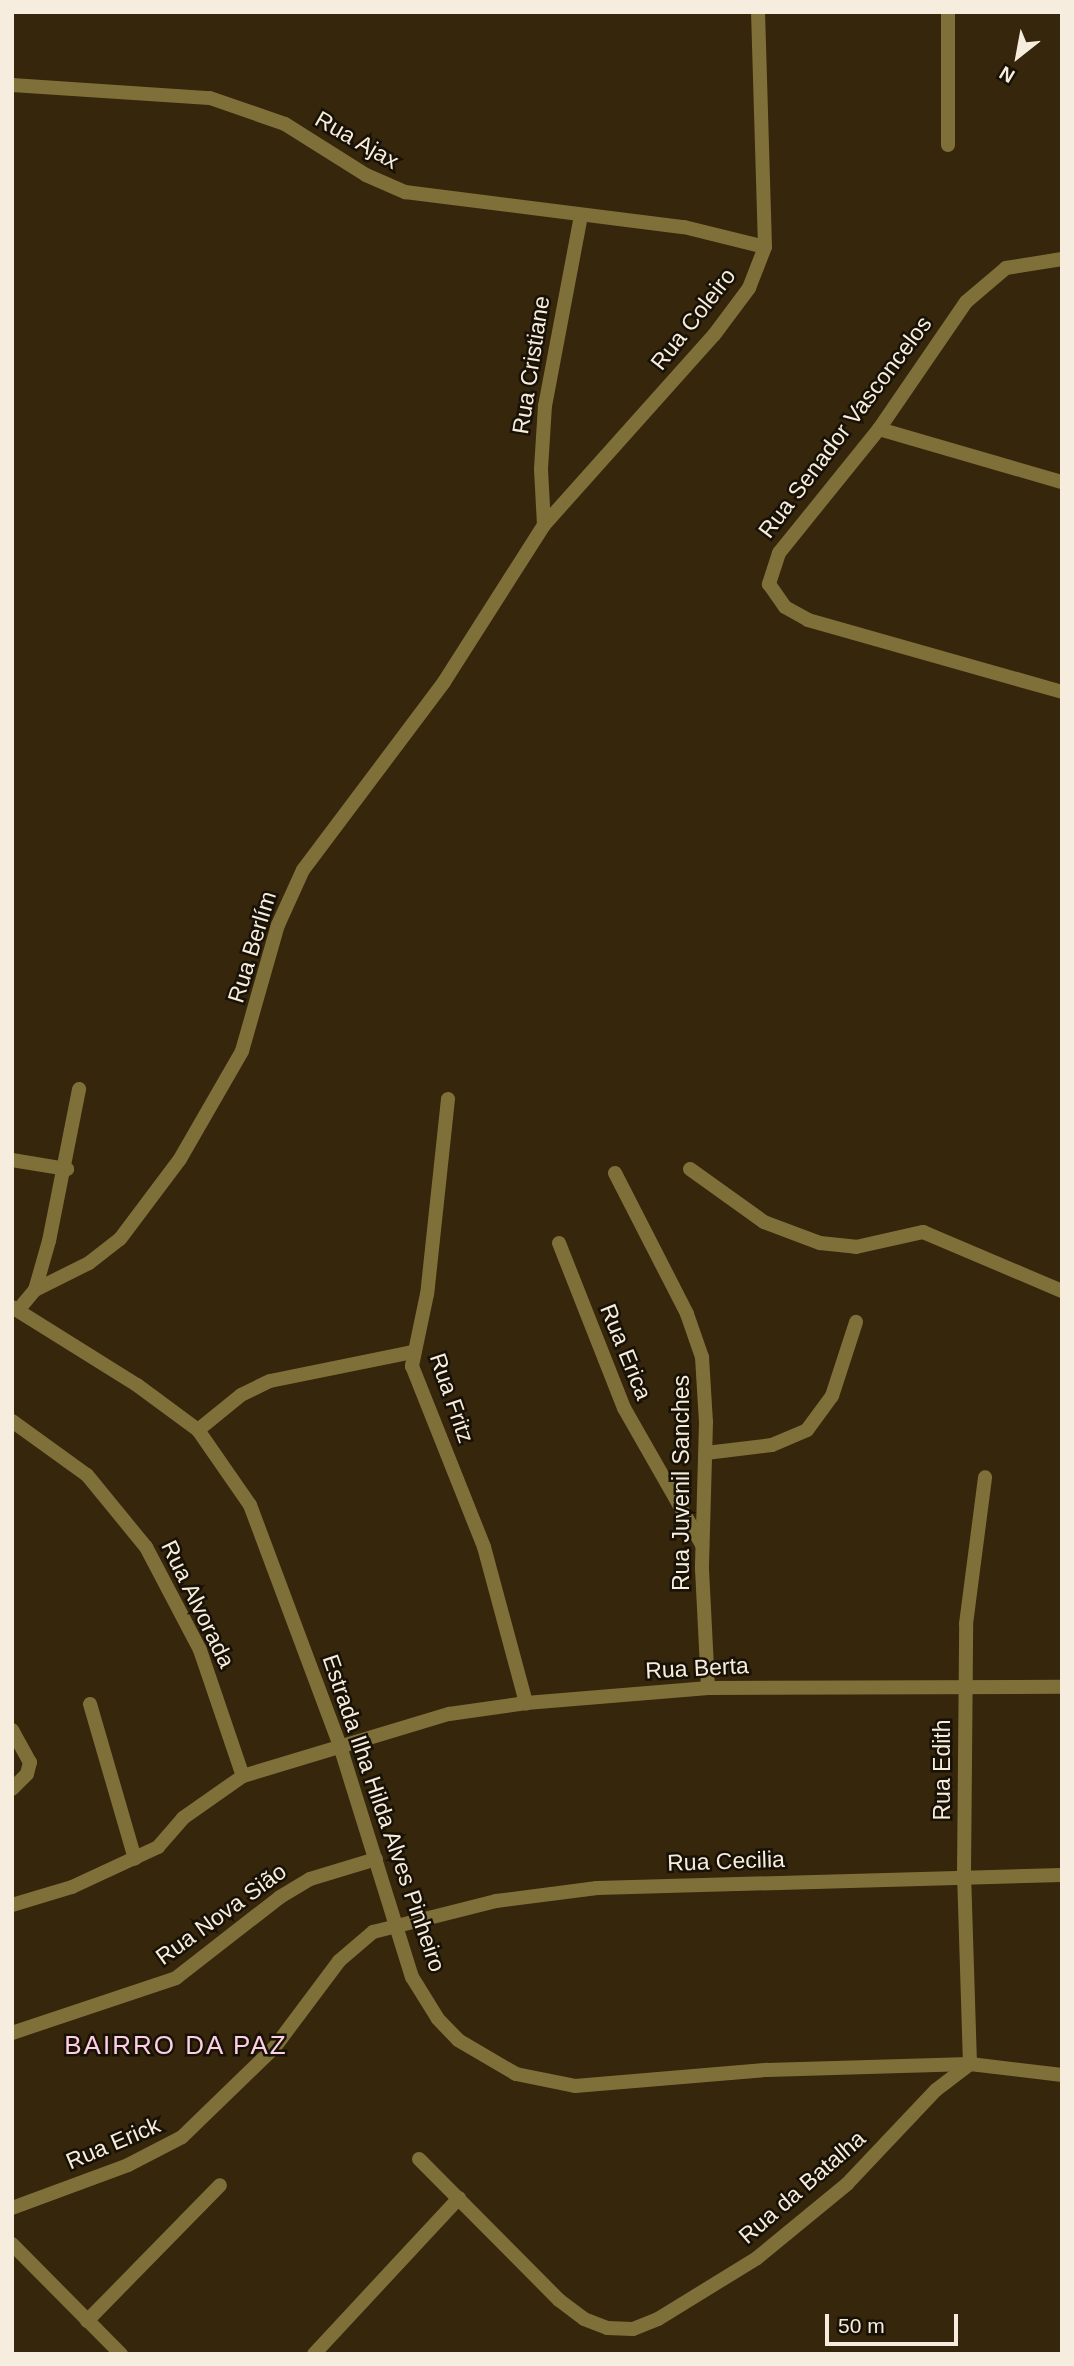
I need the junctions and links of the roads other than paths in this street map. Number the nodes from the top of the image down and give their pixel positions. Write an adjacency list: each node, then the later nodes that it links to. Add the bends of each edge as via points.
1 (758, 12): 6 (street, Rua Coleiro)
2 (948, 12): 4 (street)
3 (12, 85): 5 (street, Rua Ajax, via 210,98 285,124 366,175 405,192)
4 (947, 145)
5 (581, 215): 6 (street, Rua Ajax, via 684,227); 10 (street, Rua Cristiane, via 545,406 541,459)
6 (765, 247): 10 (street, Rua Coleiro, via 749,288 729,316)
7 (1062, 259): 8 (street, Rua Senador Vasconcelos, via 1019,263 986,282 966,302)
8 (878, 429): 9 (street); 11 (street, Rua Senador Vasconcelos, via 779,553 769,575 772,592 785,607 808,620)
9 (1062, 482)
10 (544, 524): 19 (street, Rua Berlím, via 444,682 303,870 278,925 242,1051 180,1159 120,1239 89,1263)
11 (1062, 692)
12 (79, 1089): 15 (street)
13 (448, 1099): 23 (street, Rua Fritz, via 427,1294)
14 (12, 1160): 15 (street)
15 (67, 1169): 19 (street)
16 (690, 1169): 20 (street, via 764,1222 820,1242 856,1247 923,1232)
17 (615, 1172): 26 (street, Rua Juvenil Sanches, via 699,1345)
18 (559, 1243): 28 (street, Rua Erica, via 624,1408)
19 (35, 1290): 21 (street)
20 (1062, 1291)
21 (16, 1308): 25 (street, Estrada Ilha Hilda Alves Pinheiro)
22 (856, 1322): 26 (street, via 832,1396 807,1430 772,1445)
23 (412, 1352): 25 (street, via 270,1381 241,1395); 33 (street, Rua Fritz, via 416,1377 484,1547)
24 (12, 1421): 36 (street, Rua Alvorada, via 86,1475 146,1547 200,1650)
25 (198, 1430): 35 (street, Estrada Ilha Hilda Alves Pinheiro, via 250,1505)
26 (706, 1453): 28 (street, Rua Juvenil Sanches)
27 (985, 1477): 31 (street, Rua Edith, via 967,1600)
28 (703, 1546): 30 (street, Rua Juvenil Sanches)
29 (1062, 1687): 31 (street, Rua Berta)
30 (708, 1688): 31 (street, Rua Berta); 33 (street, Rua Berta)
31 (965, 1688): 40 (street, Rua Edith)
32 (90, 1703): 38 (street)
33 (526, 1703): 35 (street, Rua Berta, via 449,1714)
34 (12, 1730): 37 (street, via 30,1762 27,1774)
35 (340, 1746): 36 (street, Rua Berta); 39 (street, Estrada Ilha Hilda Alves Pinheiro)
36 (243, 1776): 38 (street, Rua Berta, via 183,1818 158,1847)
37 (12, 1789)
38 (135, 1858): 42 (street, Rua Berta, via 72,1887)
39 (376, 1859): 43 (street, Estrada Ilha Hilda Alves Pinheiro); 44 (street, Rua Nova Sião, via 342,1867 290,1891 176,1978)
40 (964, 1875): 41 (street, Rua Cecilia); 43 (street, Rua Cecilia, via 572,1890 495,1901); 45 (street, Rua Edith)
41 (1062, 1875)
42 (12, 1905)
43 (396, 1925): 45 (street, Estrada Ilha Hilda Alves Pinheiro, via 412,1977 438,2019 487,2061 545,2082 575,2086 767,2070); 50 (street, Rua Erick, via 373,1932 353,1946 274,2048 182,2137 128,2165)
44 (12, 2033)
45 (970, 2064): 46 (street, Estrada Ilha Hilda Alves Pinheiro); 49 (street, Rua da Batalha, via 936,2090 847,2184 757,2258 658,2319 633,2329 607,2328 584,2319 559,2300)
46 (1062, 2075)
47 (419, 2160): 49 (street)
48 (220, 2185): 52 (street)
49 (459, 2198): 54 (street)
50 (12, 2208)
51 (12, 2244): 52 (street)
52 (87, 2321): 53 (street)
53 (121, 2354)
54 (314, 2354)

